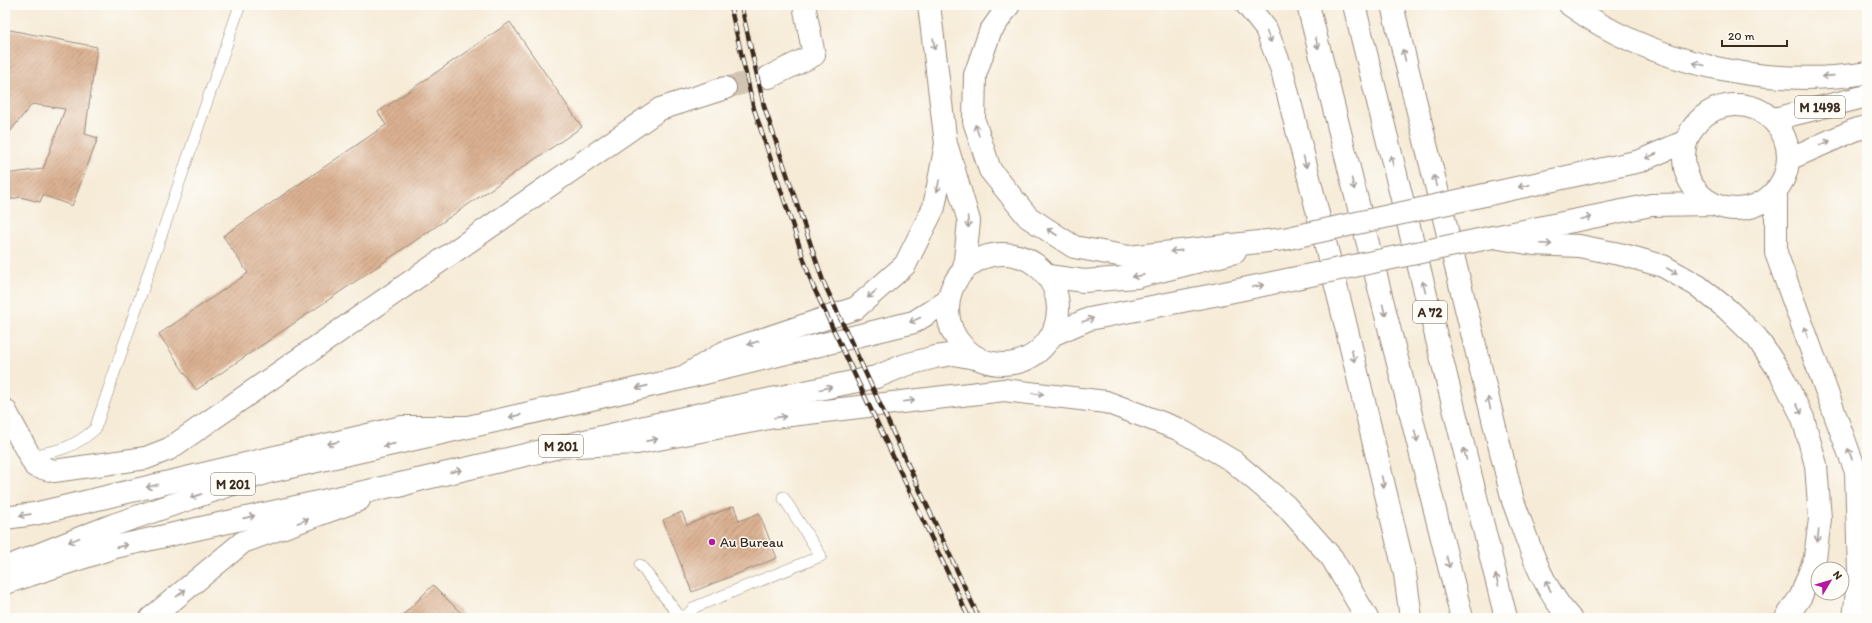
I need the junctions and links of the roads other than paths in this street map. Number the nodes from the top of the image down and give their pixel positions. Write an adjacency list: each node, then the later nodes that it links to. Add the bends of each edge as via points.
1 (240, 5): 32 (lane, via 95,428 82,440 63,449)
2 (804, 5): 11 (main road, via 814,55)
3 (929, 5): 17 (main road, one-way to 17)
4 (1009, 5): 22 (main road, one-way to 4, via 1129,257 1074,247 1028,217 990,170 974,121 976,75 990,32)
5 (1247, 5): 43 (main road, one-way to 43, via 1266,29 1282,70 1405,574)
6 (1308, 5): 44 (main road, one-way to 44)
7 (1354, 5): 45 (main road, A 72, one-way to 7)
8 (1392, 5): 46 (main road, one-way to 8, via 1560,608 1536,564 1513,501)
9 (1570, 5): 10 (main road, one-way to 9, via 1810,77 1777,76 1717,68 1668,56 1624,37)
10 (1867, 73)
11 (769, 77)
12 (725, 88): 32 (main road, via 660,109 169,449 146,458 54,471 35,466)
13 (1867, 96): 14 (main road, M 1498)
14 (1774, 119): 16 (main road, via 1758,109 1745,105 1726,105 1702,116 1690,130); 18 (main road, via 1786,140)
15 (1867, 127): 18 (main road, M 1498, one-way to 15)
16 (1686, 141): 20 (main road, via 1683,151 1685,170 1691,184); 22 (main road, one-way to 22, bridge, via 1640,161)
17 (946, 144): 23 (main road, one-way to 23, via 969,221); 28 (main road, one-way to 28, via 934,207 905,265 856,308 725,352)
18 (1789, 159): 19 (main road, via 1786,176)
19 (1776, 192): 20 (main road, via 1761,204 1743,209 1730,209); 48 (main road, one-way to 19, via 1859,572 1856,472 1776,253)
20 (1712, 204): 21 (main road, one-way to 20, via 1651,205)
21 (1493, 237): 26 (main road, one-way to 21, bridge, via 1089,319); 47 (main road, one-way to 47, via 1534,244 1580,246 1663,266 1698,286 1727,308 1757,338 1781,374 1803,418 1816,465 1820,519 1815,558 1801,596)
22 (1284, 239): 24 (main road, one-way to 24, via 1136,277 1084,281)
23 (964, 270): 24 (main road, via 975,261 993,254 1009,253 1027,258); 25 (main road, via 953,286)
24 (1048, 276): 26 (main road, via 1055,289 1059,308)
25 (949, 300): 27 (main road, via 949,319 953,331 964,347); 28 (main road, M 201, one-way to 28, via 914,322)
26 (1052, 335): 27 (main road, via 1045,346 1030,358 1019,362 999,364)
27 (980, 359): 31 (main road, M 201, one-way to 27, via 876,377 905,365 936,357 954,354)
28 (680, 379): 30 (main road, M 201, one-way to 30)
29 (5, 410): 32 (main road)
30 (468, 427): 35 (main road, one-way to 35, via 402,426 34,514); 37 (main road, M 201, one-way to 37, via 268,472 113,525)
31 (557, 447): 33 (main road, M 201, one-way to 31); 42 (main road, one-way to 42, via 637,443 774,418 1004,390 1106,402 1178,429 1233,461 1286,506 1332,558)
32 (29, 456)
33 (418, 480): 38 (main road, M 201, one-way to 33, via 115,548); 39 (main road, one-way to 33, via 243,542)
34 (784, 497): 41 (lane, via 821,556 695,607)
35 (5, 518)
36 (640, 565): 40 (lane)
37 (5, 568)
38 (5, 583)
39 (151, 618)
40 (681, 618)
41 (684, 618)
42 (1367, 618)
43 (1411, 618)
44 (1462, 618)
45 (1506, 618)
46 (1570, 618)
47 (1786, 618)
48 (1854, 618)

